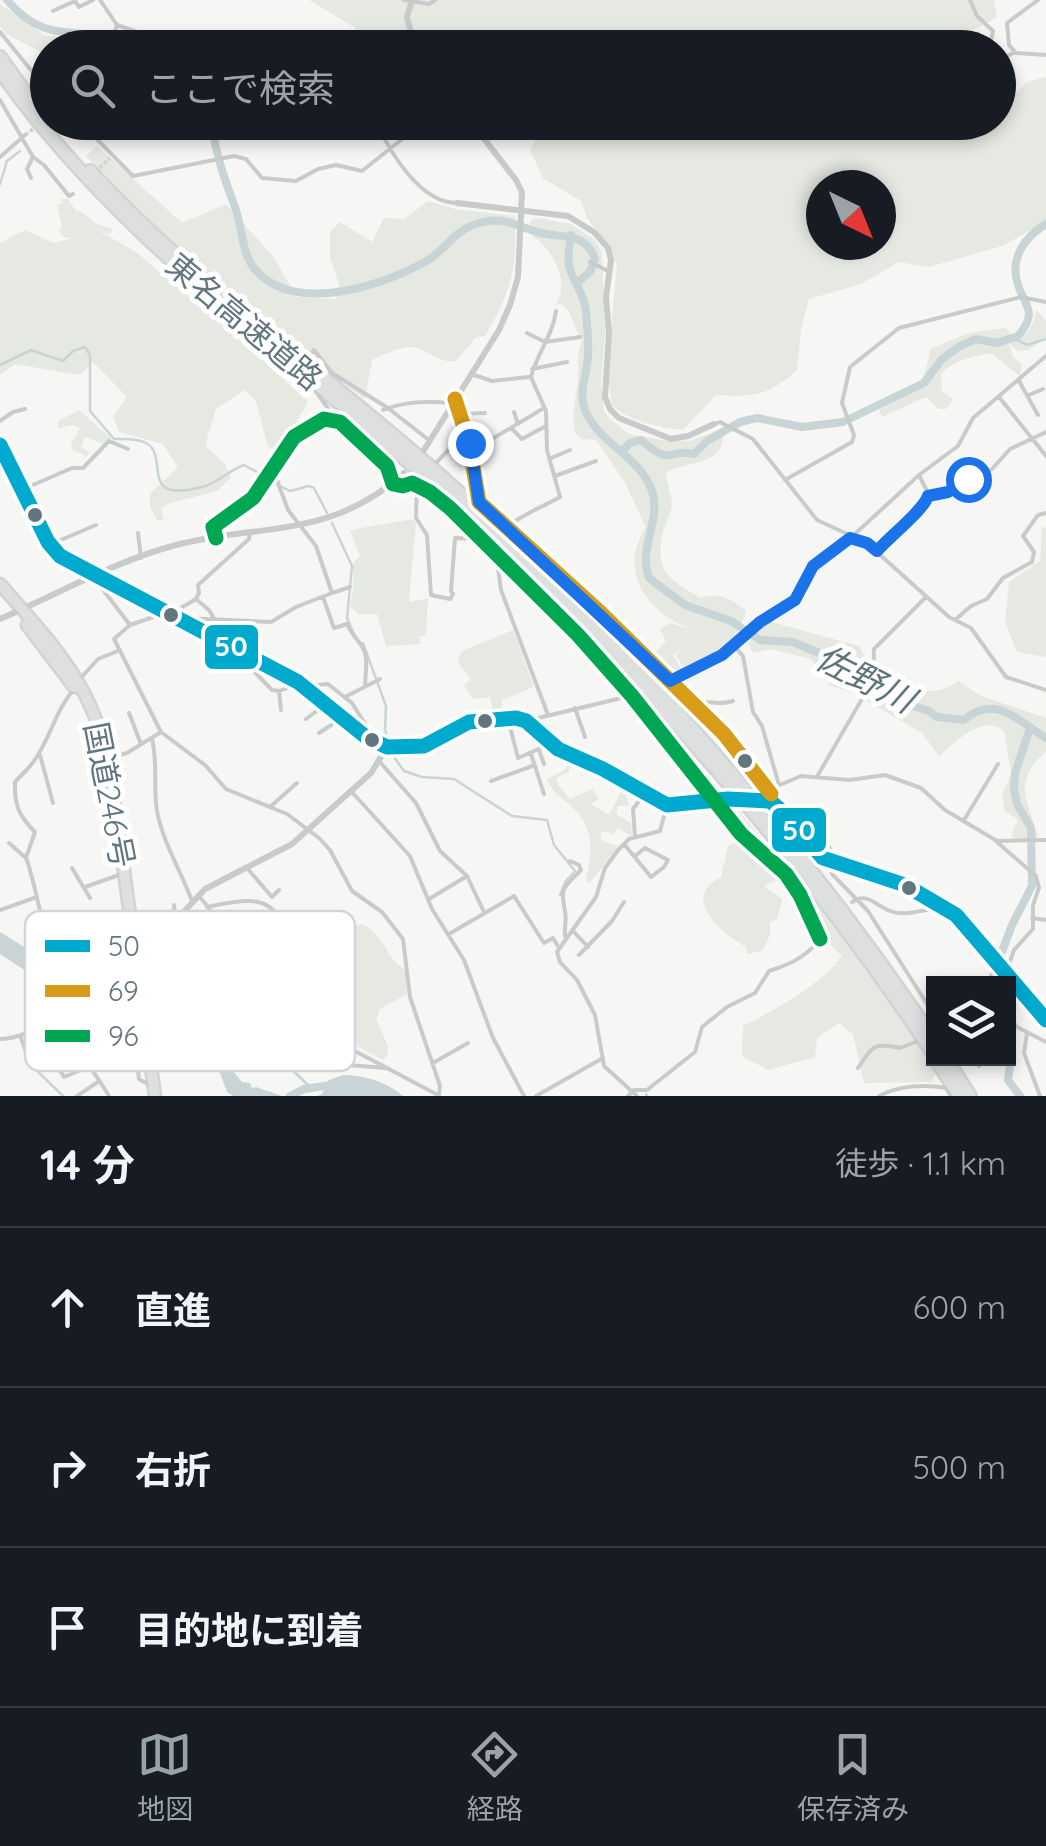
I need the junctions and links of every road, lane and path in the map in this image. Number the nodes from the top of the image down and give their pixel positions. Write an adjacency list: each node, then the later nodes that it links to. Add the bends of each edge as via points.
1 (93, 0): 7 (street)
2 (100, 0): 8 (street)
3 (436, 0): 6 (street)
4 (970, 0): 12 (street)
5 (1038, 0): 13 (street, via 1007,23)
6 (409, 1): 11 (street)
7 (53, 11)
8 (116, 27): 9 (street); 10 (street)
9 (115, 30)
10 (126, 30)
11 (408, 30)
12 (992, 30)
13 (1008, 30)
14 (0, 32): 18 (street)
15 (1016, 53): 16 (street)
16 (1046, 55)
17 (0, 57): 20 (highway, 東名高速道路)
18 (30, 69)
19 (0, 71): 22 (highway, 東名高速道路)
20 (30, 98)
21 (0, 100): 23 (street)
22 (30, 113)
23 (23, 137): 31 (street); 32 (street)
24 (51, 140): 229 (highway, 東名高速道路, via 130,225 420,471 629,674 789,858)
25 (62, 140): 221 (highway, 東名高速道路, via 188,266 442,478 647,680 812,872)
26 (96, 140): 30 (street, via 133,176 227,158 246,159 262,178 296,181 336,165 362,172)
27 (386, 140): 30 (street)
28 (400, 140): 30 (street)
29 (484, 140): 36 (street, via 516,180)
30 (390, 148): 35 (street, via 429,195)
31 (0, 157)
32 (33, 158): 33 (street); 34 (street)
33 (31, 178)
34 (73, 194)
35 (457, 203): 36 (street)
36 (522, 215): 38 (street, via 583,223 608,248); 47 (street, via 510,306)
37 (590, 262): 38 (street)
38 (610, 272): 64 (street, via 610,409 671,438)
39 (1046, 302): 84 (street, via 1021,297 899,328 850,367 842,403 852,442)
40 (556, 311): 43 (street)
41 (527, 333): 43 (street)
42 (580, 337): 43 (street)
43 (545, 342): 46 (street)
44 (1046, 356): 49 (street)
45 (567, 362): 46 (street)
46 (532, 369): 48 (street)
47 (471, 374): 48 (street, via 492,382); 53 (street)
48 (530, 377): 54 (street)
49 (1020, 381): 51 (street); 52 (street)
50 (1043, 389): 51 (street)
51 (1029, 395): 60 (street)
52 (999, 397): 68 (street); 82 (street, via 968,424 958,446)
53 (454, 401): 55 (street); 58 (street); 69 (street)
54 (544, 408): 63 (street); 65 (street)
55 (385, 409): 61 (street, bridge, via 332,373 314,350 292,378 314,390); 69 (street)
56 (26, 410): 62 (street)
57 (514, 412): 63 (street)
58 (461, 414): 59 (street); 70 (street)
59 (485, 414)
60 (1038, 415)
61 (336, 420): 80 (street, via 314,422 294,437); 85 (street, via 387,466)
62 (0, 421)
63 (518, 424): 66 (street)
64 (714, 424): 84 (street, via 753,438)
65 (546, 426): 66 (street, via 522,438); 76 (street)
66 (511, 428): 70 (street)
67 (1046, 432): 68 (street)
68 (1032, 440): 75 (street); 88 (street, via 992,469)
69 (430, 441): 73 (street)
70 (470, 443): 78 (street, via 456,442); 92 (street, via 476,496)
71 (1, 449): 87 (main road)
72 (128, 449): 87 (street, via 108,441 83,468)
73 (424, 450)
74 (570, 450): 76 (street)
75 (1046, 456)
76 (549, 458): 81 (street)
77 (596, 461): 81 (street)
78 (434, 465)
79 (404, 473): 85 (street)
80 (270, 474): 91 (street); 95 (street, via 253,498 213,527)
81 (555, 476): 92 (street, via 560,497)
82 (918, 476): 88 (street); 96 (street)
83 (422, 478): 86 (street)
84 (785, 480): 96 (street, via 817,520)
85 (392, 484): 86 (street); 91 (street, via 341,515)
86 (417, 486): 97 (street); 97 (street, via 416,518 427,535 431,595 454,594 455,538)
87 (22, 490): 98 (main road)
88 (928, 496): 99 (street)
89 (1046, 513): 113 (street, via 1023,536 1034,552 1032,562)
90 (96, 525): 98 (street)
91 (302, 526): 94 (street); 106 (street)
92 (506, 527): 120 (street)
93 (138, 533): 101 (street)
94 (250, 533): 95 (street); 109 (street, via 198,585)
95 (216, 538): 101 (street)
96 (850, 538): 99 (street); 117 (street, via 813,566 795,600)
97 (483, 539): 100 (street)
98 (50, 544): 102 (main road)
99 (877, 551): 108 (street)
100 (496, 552): 126 (street); 134 (street, via 501,590)
101 (141, 558): 102 (street)
102 (100, 577): 110 (street); 111 (main road); 115 (street)
103 (0, 584): 110 (highway, 国道246号)
104 (350, 588): 106 (street)
105 (0, 594): 110 (highway, 国道246号)
106 (332, 594): 107 (street)
107 (323, 596): 114 (street, via 271,622); 123 (street, via 334,628 347,624 366,655)
108 (927, 596): 113 (street); 155 (street, via 874,649 873,680)
109 (196, 599): 111 (street); 114 (street)
110 (19, 611): 112 (street); 121 (highway, 国道246号)
111 (171, 614): 114 (street); 115 (street); 116 (main road)
112 (0, 619)
113 (956, 620): 124 (street, via 977,633 1006,677)
114 (216, 622): 116 (street)
115 (130, 626): 118 (street, via 114,639)
116 (231, 646): 122 (main road); 125 (street)
117 (734, 646): 120 (street); 158 (street, via 743,656 753,712)
118 (118, 652): 121 (street, via 98,659); 139 (street)
119 (380, 679): 123 (street)
120 (667, 682): 129 (street)
121 (77, 684): 147 (street); 150 (highway, 国道246号); 182 (highway, 国道246号, via 100,749)
122 (303, 684): 125 (street); 127 (street, via 328,684); 130 (main road)
123 (366, 687): 127 (street)
124 (1046, 690)
125 (279, 692): 132 (street)
126 (635, 695): 131 (street); 164 (street)
127 (345, 697): 141 (street, via 366,724)
128 (733, 701): 129 (street)
129 (693, 703): 163 (street, via 750,764)
130 (327, 704): 135 (main road); 137 (street)
131 (574, 708): 134 (street); 142 (street)
132 (281, 710)
133 (129, 713): 144 (street)
134 (548, 715): 138 (street)
135 (343, 718): 140 (street); 141 (main road)
136 (508, 718): 138 (main road); 146 (main road, via 469,722 424,746); 149 (street, via 518,758)
137 (306, 719)
138 (526, 721): 145 (main road)
139 (161, 732): 143 (street); 167 (street, via 226,789)
140 (319, 733)
141 (365, 736): 146 (main road)
142 (585, 737)
143 (152, 739): 144 (street); 188 (street, via 157,812)
144 (141, 744): 150 (street)
145 (550, 744): 148 (street); 161 (main road)
146 (387, 747): 151 (street)
147 (41, 750): 165 (street); 177 (street, via 16,782 20,817 35,832)
148 (539, 750): 149 (street); 152 (street)
149 (531, 754): 154 (street)
150 (108, 758): 199 (highway, 国道246号)
151 (380, 761): 159 (street); 183 (street, via 420,808 440,851)
152 (544, 764)
153 (998, 764): 169 (street)
154 (535, 765): 156 (street); 160 (street)
155 (818, 775): 158 (street); 169 (street, via 886,775 921,788)
156 (491, 781)
157 (296, 783): 167 (street)
158 (779, 785): 163 (street)
159 (351, 791): 170 (street); 190 (street, via 403,845)
160 (544, 794)
161 (644, 794): 166 (main road); 171 (street, via 633,809)
162 (728, 799): 164 (main road)
163 (768, 799): 168 (main road)
164 (715, 800): 166 (main road); 211 (street, via 786,874)
165 (53, 803)
166 (667, 805): 171 (street, via 660,832)
167 (270, 806): 170 (street)
168 (788, 818): 179 (main road); 179 (street, via 823,835)
169 (964, 821): 174 (street)
170 (308, 829): 181 (street); 233 (street, via 330,850 352,892 382,912 406,943 410,997)
171 (635, 837): 175 (street)
172 (1046, 840): 174 (street)
173 (9, 842): 177 (street)
174 (997, 842): 205 (street, via 1038,880)
175 (624, 844): 176 (street); 207 (street)
176 (635, 856): 176 (street, via 651,877 668,860 645,848)
177 (26, 858): 186 (street)
178 (570, 862): 210 (street, via 581,868 560,900)
179 (831, 863): 189 (street, via 832,874); 195 (main road, via 905,885)
180 (72, 868): 184 (street)
181 (246, 868): 185 (street, via 270,896); 188 (street)
182 (118, 875): 184 (street); 198 (highway, 国道246号)
183 (468, 876): 190 (street); 204 (street)
184 (84, 888): 187 (street)
185 (279, 890)
186 (37, 897): 196 (street); 197 (street)
187 (90, 898)
188 (195, 898): 194 (street); 201 (street)
189 (858, 898): 192 (street); 195 (street, via 894,912); 217 (street)
190 (428, 900): 209 (street)
191 (624, 902): 212 (street)
192 (852, 902)
193 (174, 905): 200 (street)
194 (208, 907): 202 (street); 203 (street, via 256,901)
195 (947, 908): 215 (main road)
196 (0, 910)
197 (40, 911)
198 (125, 911)
199 (127, 911)
200 (175, 911)
201 (184, 911)
202 (210, 911)
203 (274, 911)
204 (484, 912): 209 (street); 213 (street, via 514,896 544,943 553,938)
205 (1032, 918): 206 (street); 215 (street, via 1032,931)
206 (1046, 920)
207 (573, 931): 210 (street); 212 (street)
208 (824, 933): 211 (street)
209 (449, 934): 248 (street)
210 (566, 938): 213 (street)
211 (820, 940): 246 (street, via 790,965 769,971 755,993 702,1028 696,1052 645,1092)
212 (588, 947): 214 (street)
213 (559, 948): 218 (street, via 558,958)
214 (580, 956)
215 (1000, 971): 219 (main road)
216 (599, 1000): 218 (street)
217 (926, 1002)
218 (590, 1008): 232 (street)
219 (1046, 1020)
220 (1016, 1026): 222 (street)
221 (926, 1029)
222 (1027, 1032): 227 (street); 260 (street, via 1024,1053)
223 (25, 1036): 224 (street)
224 (22, 1038): 225 (street); 230 (street)
225 (0, 1039)
226 (918, 1040): 238 (street, via 900,1048 873,1047)
227 (1046, 1042)
228 (468, 1043): 233 (street)
229 (926, 1045)
230 (25, 1049)
231 (355, 1052): 237 (street)
232 (603, 1058): 244 (street); 253 (street)
233 (432, 1064): 249 (street)
234 (355, 1066): 237 (street)
235 (940, 1066): 258 (highway, 東名高速道路)
236 (951, 1066): 259 (highway)
237 (385, 1068): 249 (street)
238 (858, 1068)
239 (625, 1070): 244 (street)
240 (61, 1071): 241 (street, via 65,1080)
241 (80, 1071)
242 (92, 1071): 245 (street)
243 (138, 1071): 247 (street)
244 (618, 1078): 246 (street)
245 (99, 1081): 250 (street); 251 (street)
246 (634, 1090): 254 (street); 255 (street)
247 (151, 1092)
248 (522, 1094): 252 (street)
249 (440, 1095)
250 (77, 1096)
251 (109, 1096)
252 (512, 1096)
253 (536, 1096)
254 (628, 1096)
255 (637, 1096)
256 (879, 1096): 257 (street, via 897,1087 928,1086 946,1088)
257 (951, 1096)
258 (960, 1096)
259 (970, 1096)
260 (1040, 1096)

